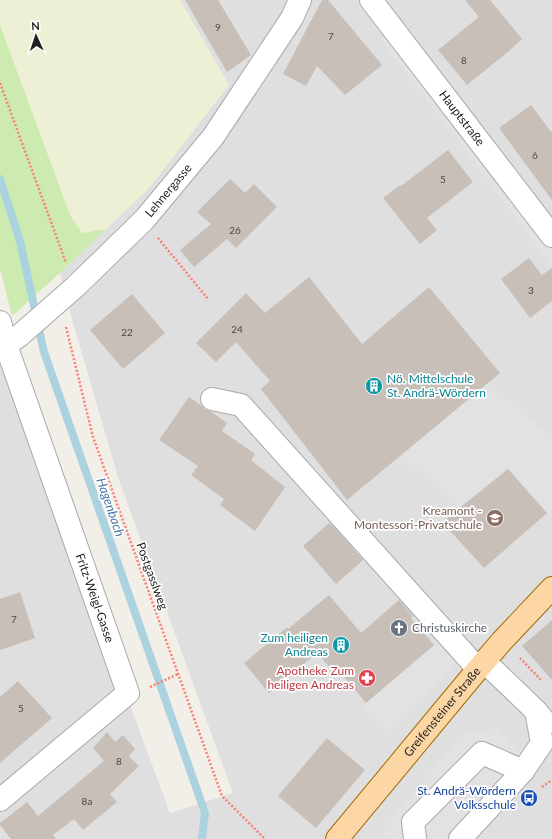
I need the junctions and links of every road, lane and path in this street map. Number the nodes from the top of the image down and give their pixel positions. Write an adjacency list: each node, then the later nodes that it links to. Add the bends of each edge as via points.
1 (300, 0): 4 (street, Lehnergasse, via 292,18 213,137)
2 (371, 0): 5 (street, Hauptstraße)
3 (0, 83): 6 (path, Postgasslweg)
4 (144, 220): 6 (street, Lehnergasse); 7 (path)
5 (552, 236)
6 (67, 294): 9 (street, Lehnergasse); 14 (path, Postgasslweg, via 93,437)
7 (208, 299)
8 (0, 322): 9 (street)
9 (8, 343): 20 (street, Fritz-Weigl-Gasse, via 128,693)
10 (212, 400): 13 (street, via 241,405)
11 (552, 588): 12 (main road, Greifensteiner Straße)
12 (502, 641): 13 (main road, Greifensteiner Straße); 15 (path)
13 (481, 665): 17 (street); 22 (main road, Greifensteiner Straße)
14 (178, 674): 16 (path); 21 (path, Postgasslweg, via 222,796)
15 (541, 680)
16 (149, 688)
17 (536, 712): 18 (street); 19 (street, via 542,743)
18 (552, 730)
19 (523, 771): 23 (street, via 482,753 413,822); 24 (street)
20 (0, 800)
21 (265, 839)
22 (337, 839)
23 (415, 839)
24 (460, 839)

